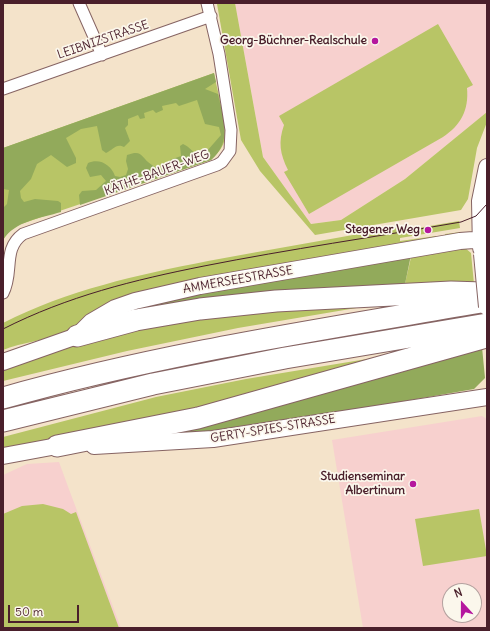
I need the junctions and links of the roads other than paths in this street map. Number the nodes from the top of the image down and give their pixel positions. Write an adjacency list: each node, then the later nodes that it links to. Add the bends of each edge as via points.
1 (79, 3): 4 (street)
2 (207, 3): 3 (street, KÄTHE-BAUER-WEG)
3 (211, 16): 4 (street, LEIBNIZSTRASSE); 8 (street, KÄTHE-BAUER-WEG, via 231,130 232,145 227,157 217,165 23,234 12,246)
4 (102, 55): 5 (street, LEIBNIZSTRASSE)
5 (3, 89)
6 (487, 167): 7 (main road, via 480,201)
7 (483, 244): 11 (main road, bridge); 13 (main road, AMMERSEESTRASSE, via 208,284 115,308)
8 (3, 293)
9 (487, 293): 13 (highway, via 452,292 276,301 200,309 136,320)
10 (487, 302): 17 (highway, via 284,335 136,364)
11 (487, 307)
12 (487, 324): 18 (highway, via 285,358 168,381)
13 (77, 336): 15 (main road, AMMERSEESTRASSE)
14 (487, 336): 19 (highway, via 198,418)
15 (3, 362)
16 (487, 397): 19 (main road, GERTY-SPIES-STRASSE, via 213,439 87,447)
17 (3, 398)
18 (3, 421)
19 (57, 446): 20 (main road)
20 (4, 457)

